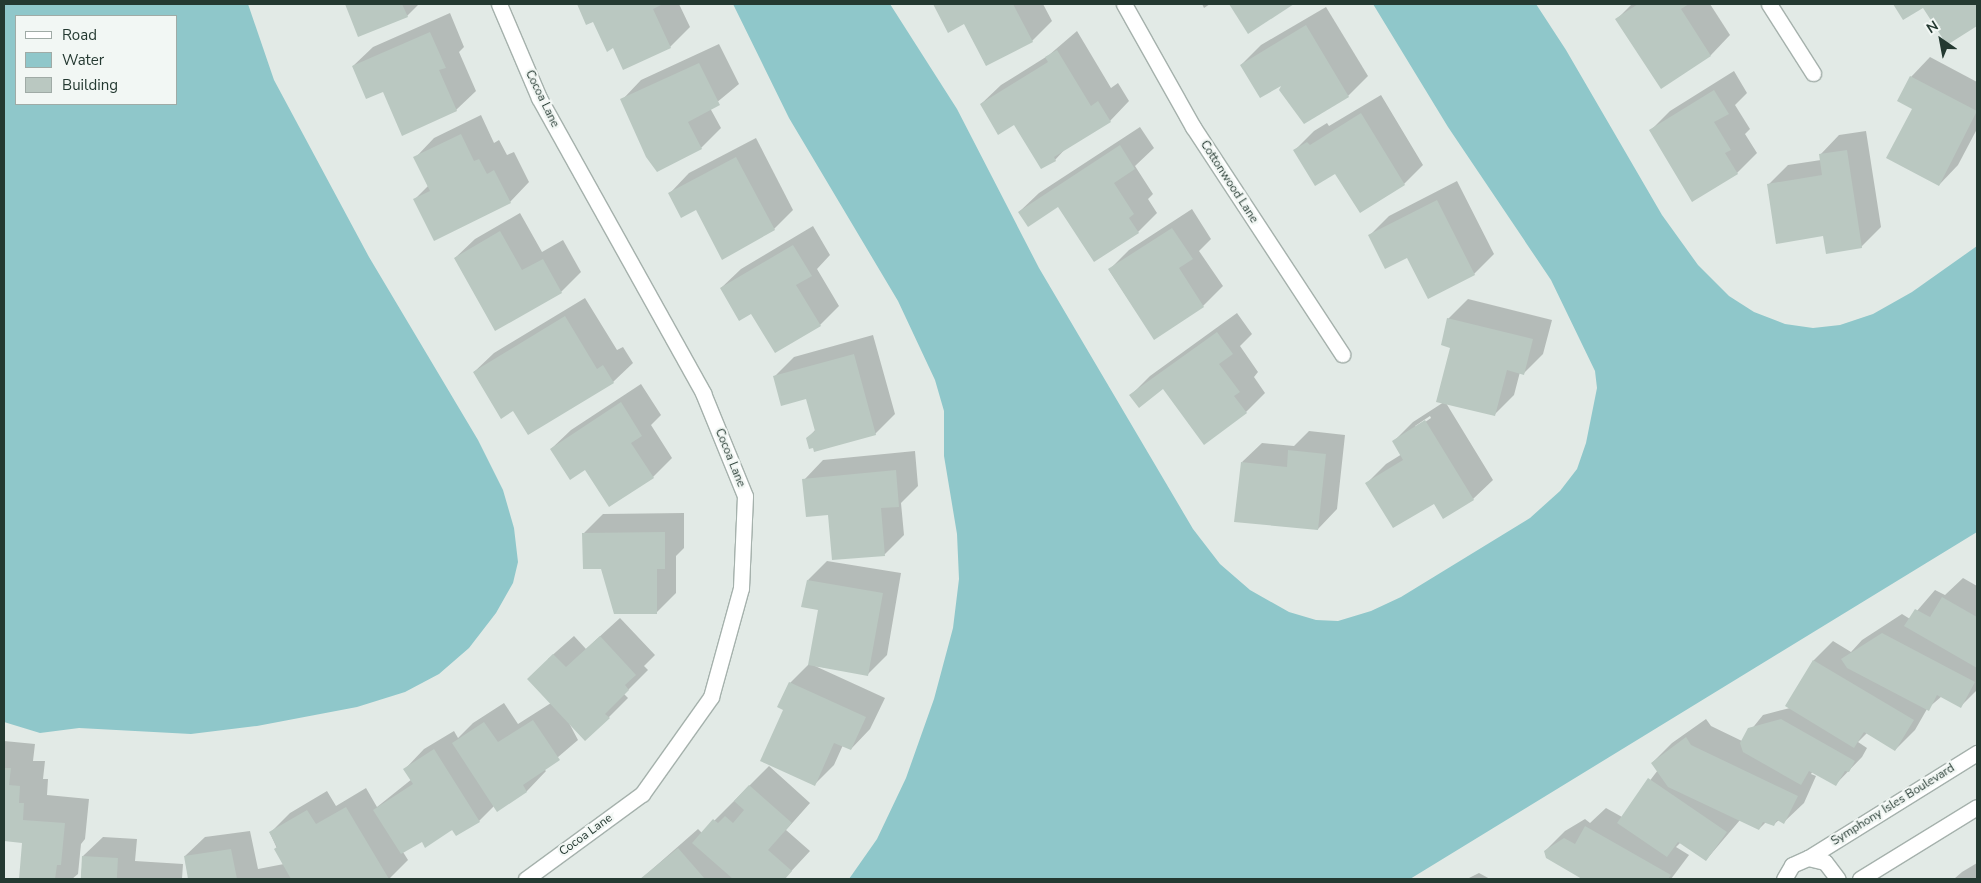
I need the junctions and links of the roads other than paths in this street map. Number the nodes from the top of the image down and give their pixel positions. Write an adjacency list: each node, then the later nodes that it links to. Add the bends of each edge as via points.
1 (499, 4): 10 (street, Cocoa Lane, via 539,98 703,393 745,496 741,588 711,697 642,794)
2 (1124, 4): 5 (street, Cottonwood Lane, via 1193,127)
3 (1768, 4): 4 (street)
4 (1813, 73)
5 (1342, 354)
6 (1977, 753): 8 (street, Symphony Isles Boulevard)
7 (1977, 807): 12 (street)
8 (1808, 858): 9 (street, Symphony Isles Boulevard, via 1799,860); 11 (street, via 1825,862)
9 (1782, 877)
10 (526, 879)
11 (1838, 879)
12 (1860, 879)

